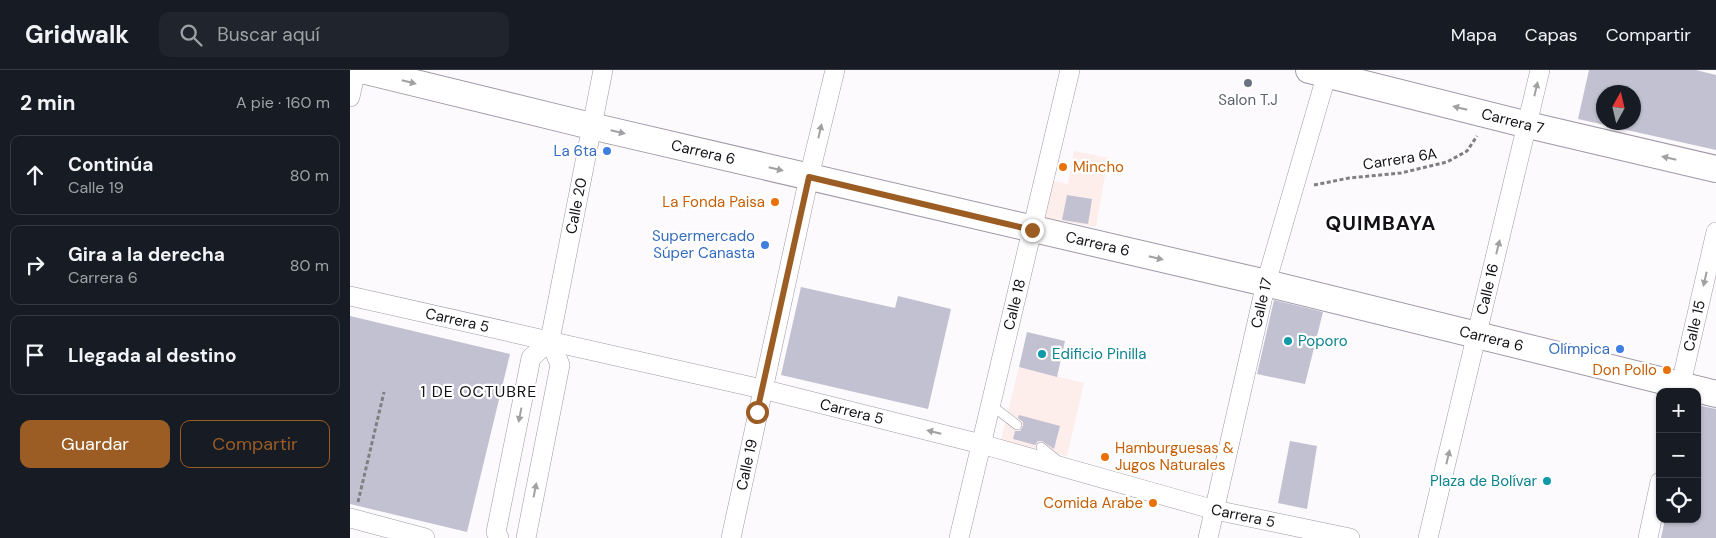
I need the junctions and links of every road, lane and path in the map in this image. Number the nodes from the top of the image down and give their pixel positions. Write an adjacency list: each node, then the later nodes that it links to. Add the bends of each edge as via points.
1 (356, 70): 8 (street)
2 (362, 70): 11 (main road, Carrera 6, one-way to 11)
3 (603, 70): 11 (street, Calle 20)
4 (835, 70): 13 (street, Calle 19, one-way to 4)
5 (1070, 70): 15 (street, Calle 18)
6 (1540, 70): 10 (street, Calle 16, one-way to 6)
7 (1321, 71): 9 (main road, Carrera 7, one-way to 7); 14 (street, Calle 17)
8 (350, 97)
9 (1483, 114): 10 (main road, Carrera 7); 14 (path, Carrera 6A, via 1477,135 1467,151 1447,162 1401,173 1349,178)
10 (1528, 125): 12 (main road, Carrera 7, one-way to 10); 19 (street, Calle 16, one-way to 10)
11 (591, 126): 13 (main road, Carrera 6, one-way to 13); 20 (street, Calle 20)
12 (1716, 169)
13 (809, 177): 15 (main road, Carrera 6); 22 (street, Calle 19)
14 (1294, 190): 17 (street, Calle 17)
15 (1032, 230): 17 (main road, Carrera 6, one-way to 17); 26 (street, Calle 18)
16 (1716, 232): 21 (street, Calle 15, one-way to 21)
17 (1266, 284): 19 (main road, Carrera 6); 32 (street, Calle 17)
18 (350, 296): 20 (street, Carrera 5)
19 (1476, 336): 21 (main road, Carrera 6); 41 (street, Calle 16, one-way to 19)
20 (550, 340): 22 (street, Carrera 5); 35 (street, one-way to 35, via 532,358 496,532); 36 (street, one-way to 20, via 560,365)
21 (1680, 388)
22 (762, 389): 28 (street, Carrera 5, one-way to 22); 37 (street, Calle 19)
23 (384, 392): 33 (path)
24 (1701, 392): 25 (main road, Carrera 6)
25 (1716, 394)
26 (991, 405): 27 (lane); 28 (street, Calle 18)
27 (1017, 425)
28 (981, 444): 30 (street, Carrera 5); 38 (street, Calle 18)
29 (1041, 447): 30 (lane)
30 (1066, 469): 32 (street, Carrera 5)
31 (1656, 501): 42 (street)
32 (1216, 510): 39 (street, Calle 17); 40 (street, Carrera 5)
33 (352, 519): 34 (street)
34 (425, 538)
35 (499, 538)
36 (526, 538)
37 (731, 538)
38 (959, 538)
39 (1208, 538)
40 (1350, 538)
41 (1428, 538)
42 (1648, 538)

